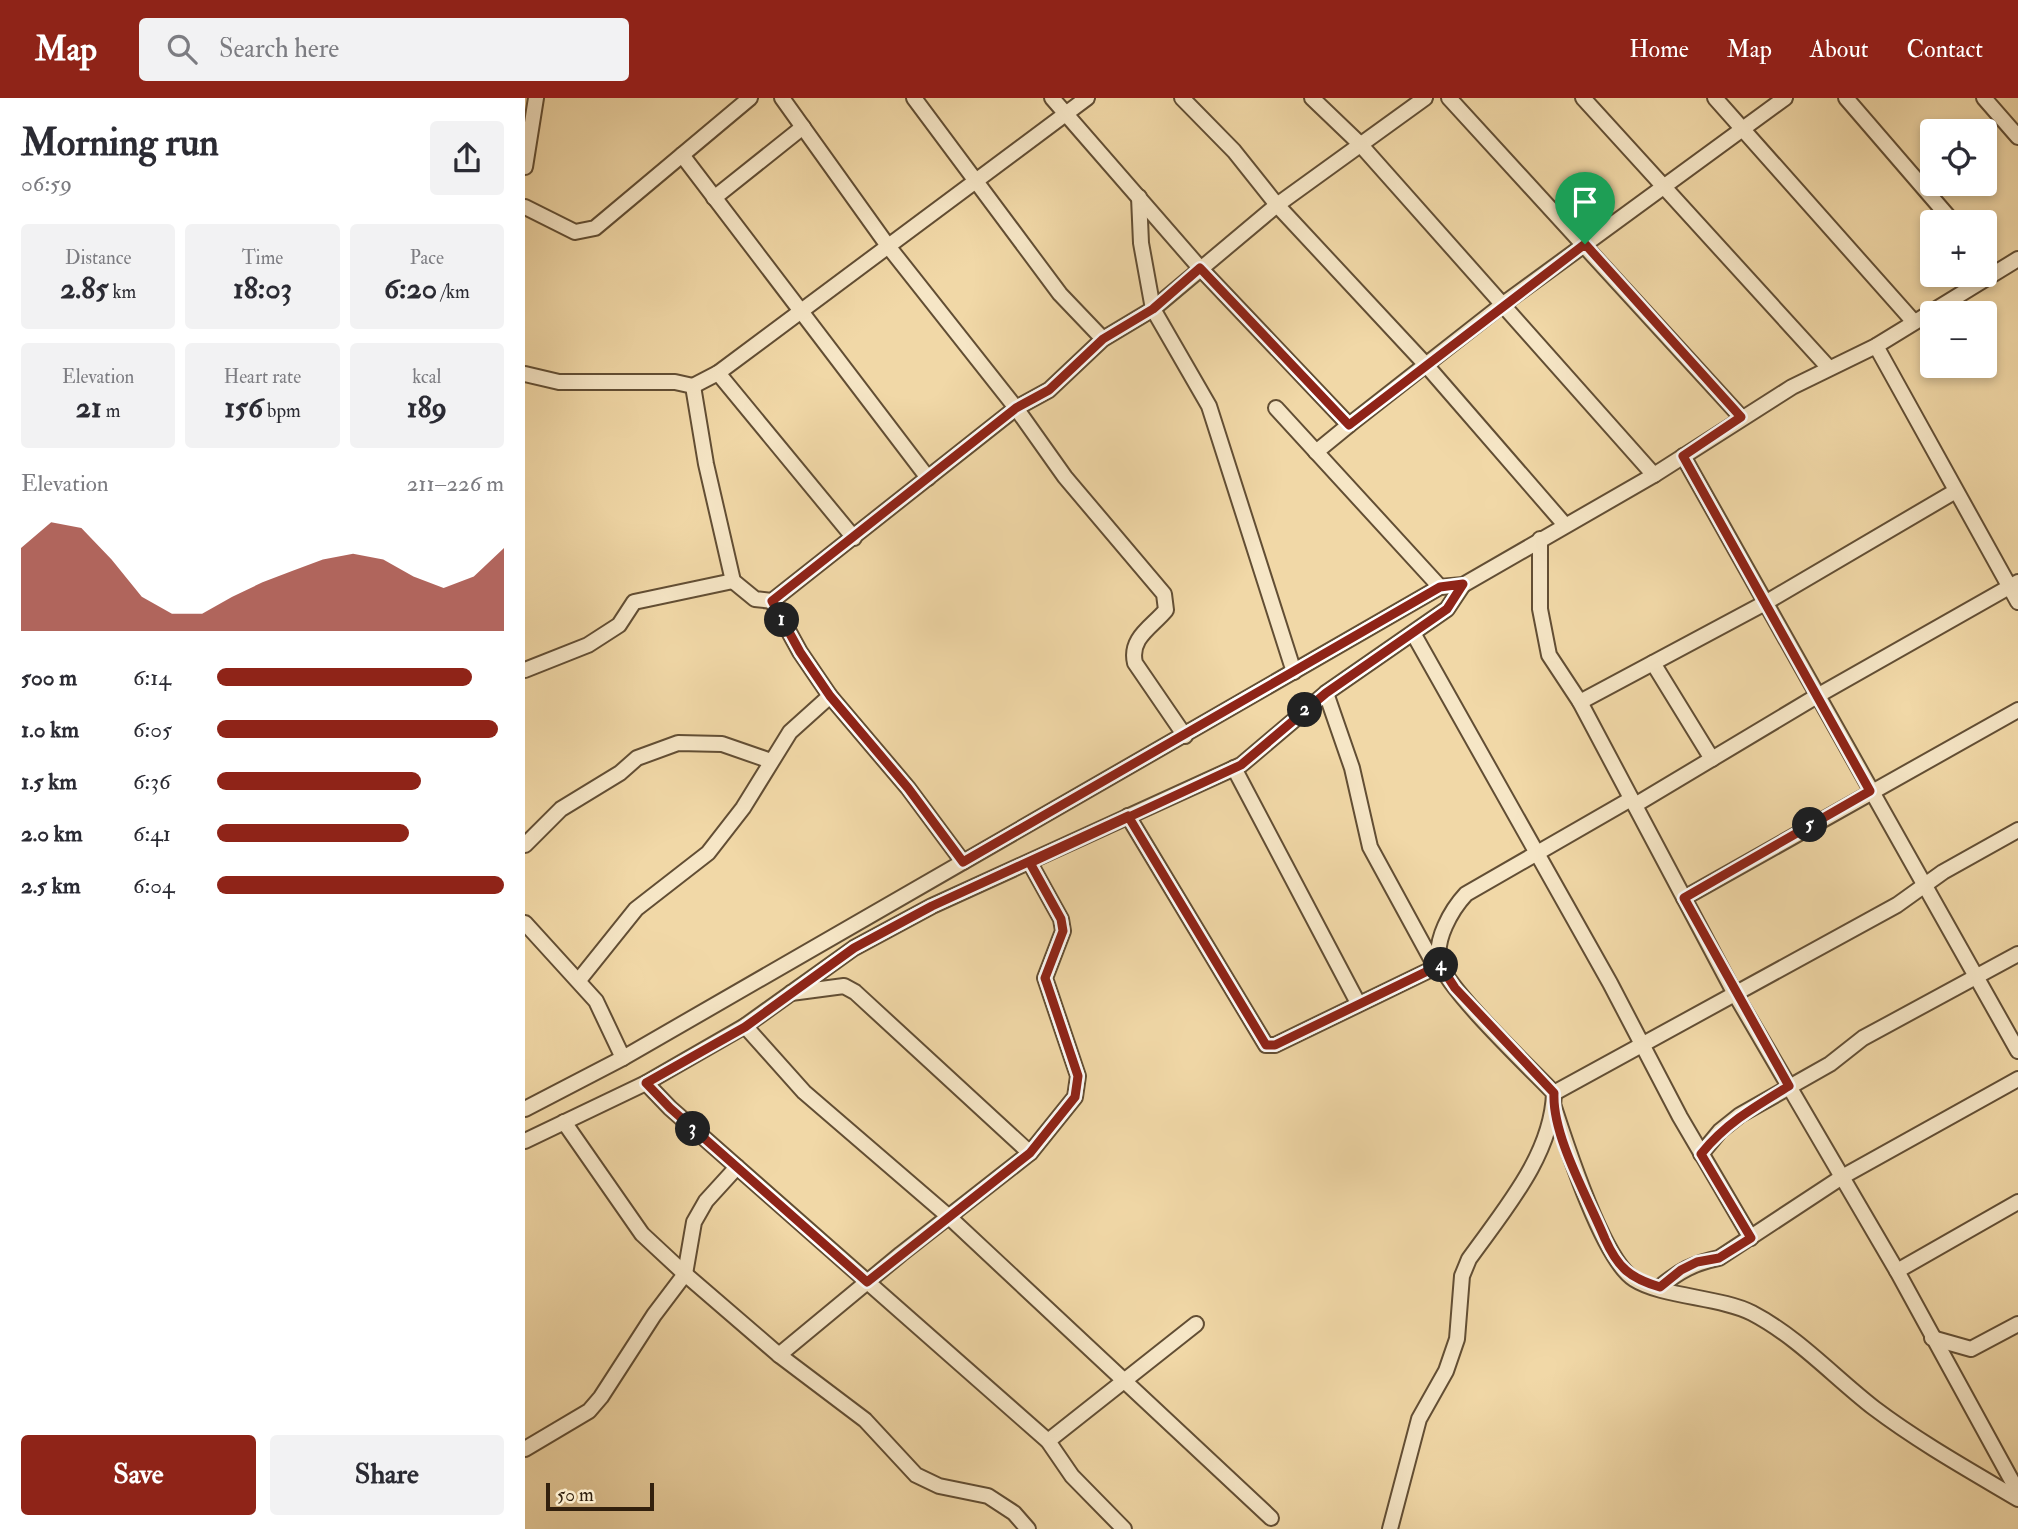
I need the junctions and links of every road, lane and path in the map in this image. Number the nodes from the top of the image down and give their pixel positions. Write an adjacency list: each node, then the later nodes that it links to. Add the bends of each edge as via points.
1 (536, 98): 22 (street)
2 (750, 98): 21 (street)
3 (782, 98): 17 (street)
4 (914, 98): 23 (street)
5 (1052, 98): 16 (street)
6 (1087, 98): 16 (street)
7 (1182, 98): 27 (street, via 1234,151)
8 (1312, 98): 20 (street)
9 (1425, 98): 20 (street)
10 (1449, 98): 30 (street)
11 (1583, 98): 24 (street)
12 (1715, 98): 18 (street)
13 (1784, 98): 18 (street)
14 (1846, 98): 29 (street)
15 (1984, 98): 19 (street)
16 (1066, 116): 23 (street); 25 (street)
17 (803, 127): 26 (street); 31 (street)
18 (1743, 129): 24 (street); 39 (street)
19 (2018, 137)
20 (1359, 143): 27 (street); 36 (street)
21 (682, 155): 26 (street); 28 (street, via 587,231 575,232)
22 (525, 167)
23 (973, 180): 31 (street); 40 (street, via 1060,294)
24 (1665, 188): 30 (street); 43 (street)
25 (1139, 197): 33 (street); 37 (street, via 1141,243)
26 (714, 198): 38 (street)
27 (1277, 205): 33 (street); 42 (street)
28 (525, 207)
29 (1943, 210)
30 (1585, 244): 36 (street); 49 (street)
31 (888, 246): 38 (street); 47 (street)
32 (2018, 259): 34 (street)
33 (1200, 268): 37 (street); 50 (street)
34 (1997, 270)
35 (1970, 287): 39 (street)
36 (1502, 304): 42 (street); 53 (street)
37 (1153, 309): 40 (street); 69 (street, via 1209,406)
38 (802, 312): 44 (street); 54 (street)
39 (1914, 322): 41 (street)
40 (1103, 339): 47 (street, via 1049,390)
41 (1876, 346): 43 (street); 55 (street)
42 (1427, 366): 50 (street); 56 (street)
43 (1829, 368): 49 (street)
44 (718, 373): 46 (street); 57 (street)
45 (525, 374): 46 (street, via 559,382)
46 (693, 386): 59 (street)
47 (1016, 408): 54 (street); 75 (street, via 1065,477 1164,594 1166,610 1139,637 1132,653)
48 (1276, 408): 51 (street)
49 (1741, 417): 52 (street)
50 (1349, 425): 51 (street)
51 (1316, 452): 62 (street)
52 (1683, 456): 53 (street); 65 (street)
53 (1654, 475): 56 (street)
54 (928, 478): 57 (street)
55 (1954, 492): 61 (street); 65 (street)
56 (1565, 525): 58 (street)
57 (854, 538): 63 (street)
58 (1541, 539): 60 (street); 73 (street, via 1540,608 1549,655)
59 (733, 581): 63 (street, via 755,599); 68 (street, via 634,603 619,625 598,638)
60 (1463, 584): 62 (street); 66 (street, via 1447,609)
61 (2014, 586): 64 (street); 72 (street)
62 (1440, 587): 69 (street)
63 (772, 601): 71 (street)
64 (2018, 602)
65 (1765, 603): 67 (street); 72 (street)
66 (1413, 633): 70 (street); 84 (street)
67 (1653, 663): 73 (street); 76 (street)
68 (525, 670)
69 (1294, 672): 75 (street)
70 (1326, 693): 78 (street); 91 (street, via 1352,768 1370,847)
71 (830, 696): 77 (street, via 790,732); 85 (street)
72 (1817, 696): 76 (street); 79 (street)
73 (1580, 702): 80 (street)
74 (2018, 710): 79 (street)
75 (1185, 736): 85 (street)
76 (1712, 759): 80 (street)
77 (771, 761): 83 (street, via 722,744 678,743 637,758 561,810); 93 (street, via 708,853 636,908)
78 (1234, 768): 81 (street); 96 (street)
79 (1870, 791): 87 (street); 88 (street)
80 (1633, 802): 84 (street); 88 (street)
81 (1128, 816): 86 (street); 96 (street, via 1266,1045 1275,1045)
82 (2018, 830): 87 (street)
83 (525, 845)
84 (1536, 853): 91 (street, via 1466,894 1456,905 1439,950); 98 (street)
85 (963, 862): 100 (street)
86 (1030, 863): 94 (street, via 932,906 854,948); 108 (street, via 1061,919 1063,931 1046,985 1079,1084 1066,1111)
87 (1923, 887): 92 (street); 95 (street)
88 (1684, 898): 95 (street)
89 (525, 923): 93 (street)
90 (2018, 954): 92 (street)
91 (1438, 966): 96 (street); 104 (street)
92 (1976, 977): 99 (street); 103 (street, via 1863,1038 1830,1064)
93 (579, 980): 100 (street, via 596,1001)
94 (788, 993): 97 (street); 108 (street, via 844,986 855,992)
95 (1735, 994): 98 (street); 103 (street)
96 (1358, 1003)
97 (745, 1027): 102 (street); 113 (street, via 804,1092)
98 (1640, 1046): 104 (street); 109 (street)
99 (2018, 1051)
100 (623, 1058): 105 (street)
101 (2018, 1079): 111 (street)
102 (646, 1083): 106 (street); 110 (street)
103 (1789, 1086): 109 (street, via 1740,1115); 111 (street)
104 (1554, 1099): 118 (street, via 1566,1145 1612,1253 1635,1279); 131 (street, via 1543,1145 1462,1276 1457,1339 1446,1371 1419,1419)
105 (525, 1109)
106 (564, 1122): 107 (street); 116 (street, via 642,1234)
107 (525, 1141)
108 (1030, 1153): 113 (street)
109 (1701, 1154): 114 (street)
110 (737, 1167): 116 (street, via 694,1222); 117 (street)
111 (1842, 1177): 114 (street); 115 (street)
112 (2018, 1202): 115 (street)
113 (948, 1216): 117 (street); 123 (street)
114 (1751, 1238): 118 (street, via 1719,1258 1681,1270)
115 (1897, 1271): 121 (street)
116 (685, 1274): 122 (street); 125 (street, via 595,1405)
117 (867, 1282): 122 (street); 124 (street)
118 (1660, 1287): 127 (street, via 1751,1312 1929,1446)
119 (1196, 1324): 123 (street)
120 (2018, 1324): 121 (street, via 1971,1349)
121 (1932, 1338): 126 (street)
122 (779, 1354): 129 (street, via 865,1420 916,1475 939,1486 988,1496)
123 (1122, 1381): 124 (street); 128 (street)
124 (1048, 1441): 130 (street, via 1072,1476)
125 (525, 1449)
126 (2018, 1492)
127 (2018, 1499)
128 (1271, 1518)
129 (1028, 1529)
130 (1124, 1529)
131 (1389, 1529)

